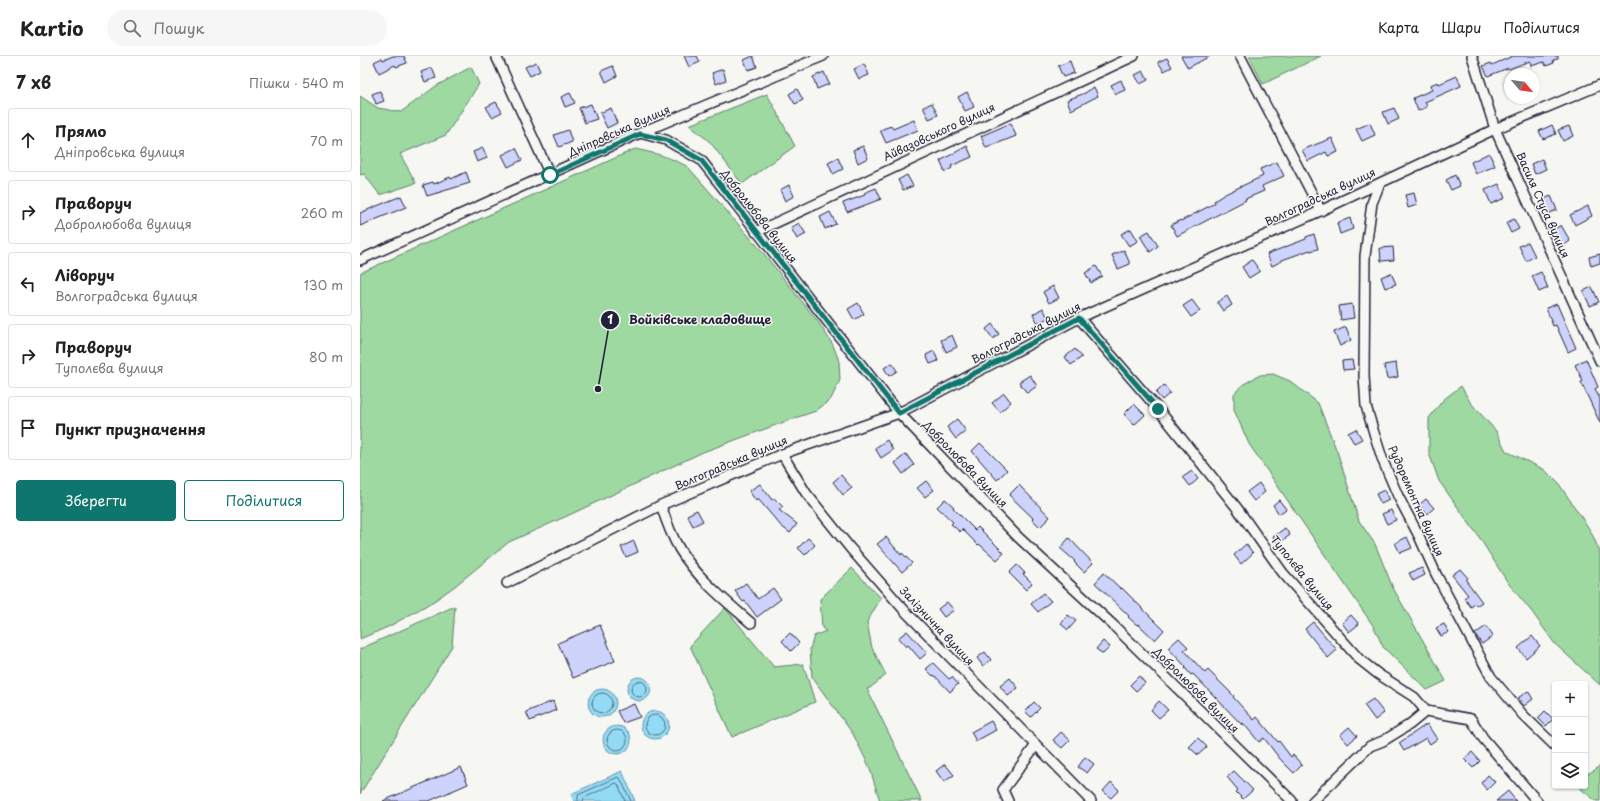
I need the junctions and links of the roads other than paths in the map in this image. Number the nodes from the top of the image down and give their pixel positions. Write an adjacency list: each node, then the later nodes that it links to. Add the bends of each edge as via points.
1 (496, 56): 9 (street)
2 (822, 56): 8 (street, Дніпровська вулиця)
3 (1134, 56): 12 (street, Айвазовського вулиця)
4 (1240, 56): 11 (street)
5 (1472, 56): 7 (street, Василя Стуса вулиця)
6 (1600, 85): 7 (street, Волгоградська вулиця)
7 (1495, 129): 10 (street, Волгоградська вулиця); 15 (street, Василя Стуса вулиця)
8 (640, 134): 9 (street, Дніпровська вулиця); 12 (street, Добролюбова вулиця, via 666,140 701,160)
9 (550, 175): 13 (street, Дніпровська вулиця)
10 (1380, 183): 11 (street, Волгоградська вулиця); 22 (street, Рудоремонтна вулиця, via 1372,203 1365,256 1364,376 1366,406 1374,433 1392,482 1436,574 1491,676 1523,715)
11 (1321, 211): 14 (street, Волгоградська вулиця)
12 (756, 232): 16 (street, Добролюбова вулиця)
13 (360, 260)
14 (1079, 318): 16 (street, Волгоградська вулиця); 21 (street, Туполєва вулиця, via 1158,409 1237,508 1283,573 1359,659 1414,697)
15 (1600, 361)
16 (899, 413): 17 (street, Волгоградська вулиця); 26 (street, Добролюбова вулиця, via 1018,537 1114,626)
17 (782, 454): 18 (street, Волгоградська вулиця); 23 (street, Залізнична вулиця, via 806,493 905,612)
18 (661, 505): 19 (street, Волгоградська вулиця); 20 (street, via 680,550 691,565)
19 (507, 583)
20 (751, 623)
21 (1426, 711): 27 (street, via 1409,725 1370,746); 28 (street, via 1471,719 1483,738)
22 (1552, 743)
23 (1036, 745): 24 (street, via 1003,790); 25 (street, Залізнична вулиця)
24 (1008, 801)
25 (1091, 801)
26 (1292, 801)
27 (1313, 801)
28 (1537, 801)

